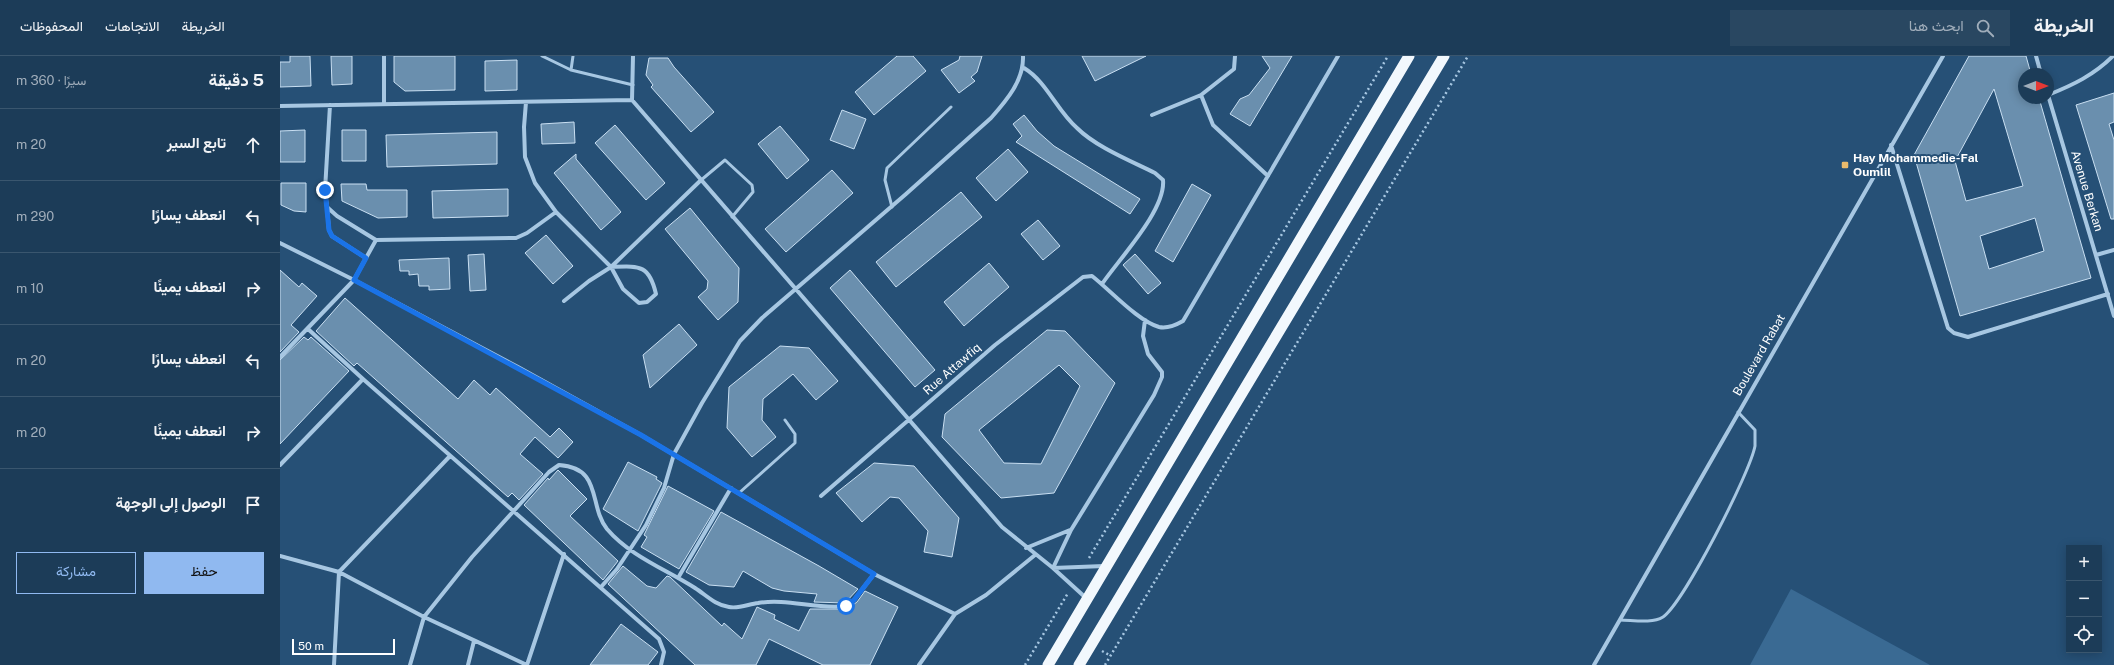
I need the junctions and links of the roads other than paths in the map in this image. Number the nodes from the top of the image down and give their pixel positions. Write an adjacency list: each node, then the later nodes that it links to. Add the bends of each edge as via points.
1 (384, 56): 21 (street)
2 (542, 56): 15 (lane)
3 (573, 56): 15 (lane)
4 (633, 56): 16 (street)
5 (1023, 56): 13 (street)
6 (1235, 56): 18 (street, via 1234,69)
7 (1338, 56): 28 (street)
8 (1409, 56): 66 (highway)
9 (1444, 56): 84 (highway)
10 (1943, 56): 27 (street, Boulevard Rabat)
11 (2036, 56): 14 (street)
12 (2113, 56): 17 (street, via 2104,66 2078,83)
13 (1024, 68): 31 (street, via 1011,93 991,118); 41 (street, via 1033,74 1076,128 1163,180 1164,186 1158,202 1146,225)
14 (2039, 68)
15 (571, 70): 16 (lane)
16 (633, 85): 19 (street)
17 (2054, 93)
18 (1200, 95): 26 (street); 28 (street, via 1213,125)
19 (632, 100): 20 (street); 29 (street)
20 (526, 102): 21 (street); 32 (street, via 525,157 535,183)
21 (384, 104): 23 (street)
22 (2051, 104): 37 (street, Avenue Berkan)
23 (330, 105): 24 (street); 30 (street, via 325,190)
24 (280, 106)
25 (951, 107): 31 (lane, via 887,168 885,180)
26 (1152, 114)
27 (1891, 145): 43 (street, via 1948,328 1954,334 1968,337); 50 (street, Boulevard Rabat)
28 (1268, 176): 46 (street, via 1182,321 1175,326 1160,327)
29 (700, 180): 33 (street); 33 (lane, via 725,160 752,185 753,192); 39 (street)
30 (327, 207): 34 (street); 38 (street, via 332,236)
31 (892, 207): 42 (street)
32 (556, 212): 34 (street, via 516,238); 39 (street)
33 (732, 217): 42 (street)
34 (376, 240): 38 (street)
35 (280, 243): 40 (street)
36 (2114, 250): 37 (street)
37 (2096, 255): 43 (street, Avenue Berkan)
38 (366, 258): 40 (street)
39 (611, 268): 39 (street, via 635,266 647,271 653,279 656,294 647,302 639,303 623,289); 44 (street, via 589,281)
40 (354, 280): 47 (street); 53 (street)
41 (1102, 284): 46 (street); 52 (street, Rue Attawfiq, via 1092,276 1073,284 995,345)
42 (796, 289): 52 (street); 53 (street, via 740,341)
43 (2108, 294): 45 (street, Avenue Berkan)
44 (564, 301)
45 (2114, 316)
46 (1145, 320): 60 (street, via 1143,336 1146,348 1160,368 1162,377 1154,395)
47 (308, 329): 48 (street); 49 (street)
48 (280, 357)
49 (363, 379): 54 (street); 55 (street)
50 (1738, 412): 75 (street, Boulevard Rabat); 75 (lane, via 1755,430 1755,446 1737,494 1683,592 1662,617 1652,620)
51 (785, 420): 57 (lane, via 795,434 795,443)
52 (910, 420): 58 (street, Rue Attawfiq); 61 (street, via 1002,527)
53 (674, 454): 56 (street); 62 (street, via 656,507)
54 (450, 456): 59 (street); 68 (street)
55 (280, 466)
56 (731, 488): 57 (street); 70 (street)
57 (739, 493): 69 (street)
58 (821, 496)
59 (513, 511): 62 (street, via 549,472 559,465 569,466 585,476 594,490 599,515 607,529); 63 (street); 74 (street)
60 (1071, 530): 61 (street); 67 (street)
61 (1026, 548): 64 (street)
62 (630, 551): 70 (street); 71 (street)
63 (564, 554): 71 (street); 80 (street)
64 (1035, 555): 67 (street); 73 (street, via 986,595)
65 (280, 556): 68 (street)
66 (1107, 566): 67 (street); 72 (highway)
67 (1053, 568): 72 (street)
68 (339, 572): 74 (street); 77 (street)
69 (874, 574): 70 (street, via 851,603 840,607 778,601 728,607 713,601); 73 (street)
70 (678, 578)
71 (600, 587): 81 (street, via 659,639 664,652)
72 (1088, 600): 83 (highway)
73 (955, 614): 82 (street)
74 (424, 617): 76 (street); 78 (street)
75 (1620, 620): 85 (street, Boulevard Rabat)
76 (474, 641): 79 (street); 80 (street)
77 (334, 665)
78 (410, 665)
79 (468, 665)
80 (527, 665)
81 (663, 665)
82 (919, 665)
83 (1048, 665)
84 (1079, 665)
85 (1594, 665)

